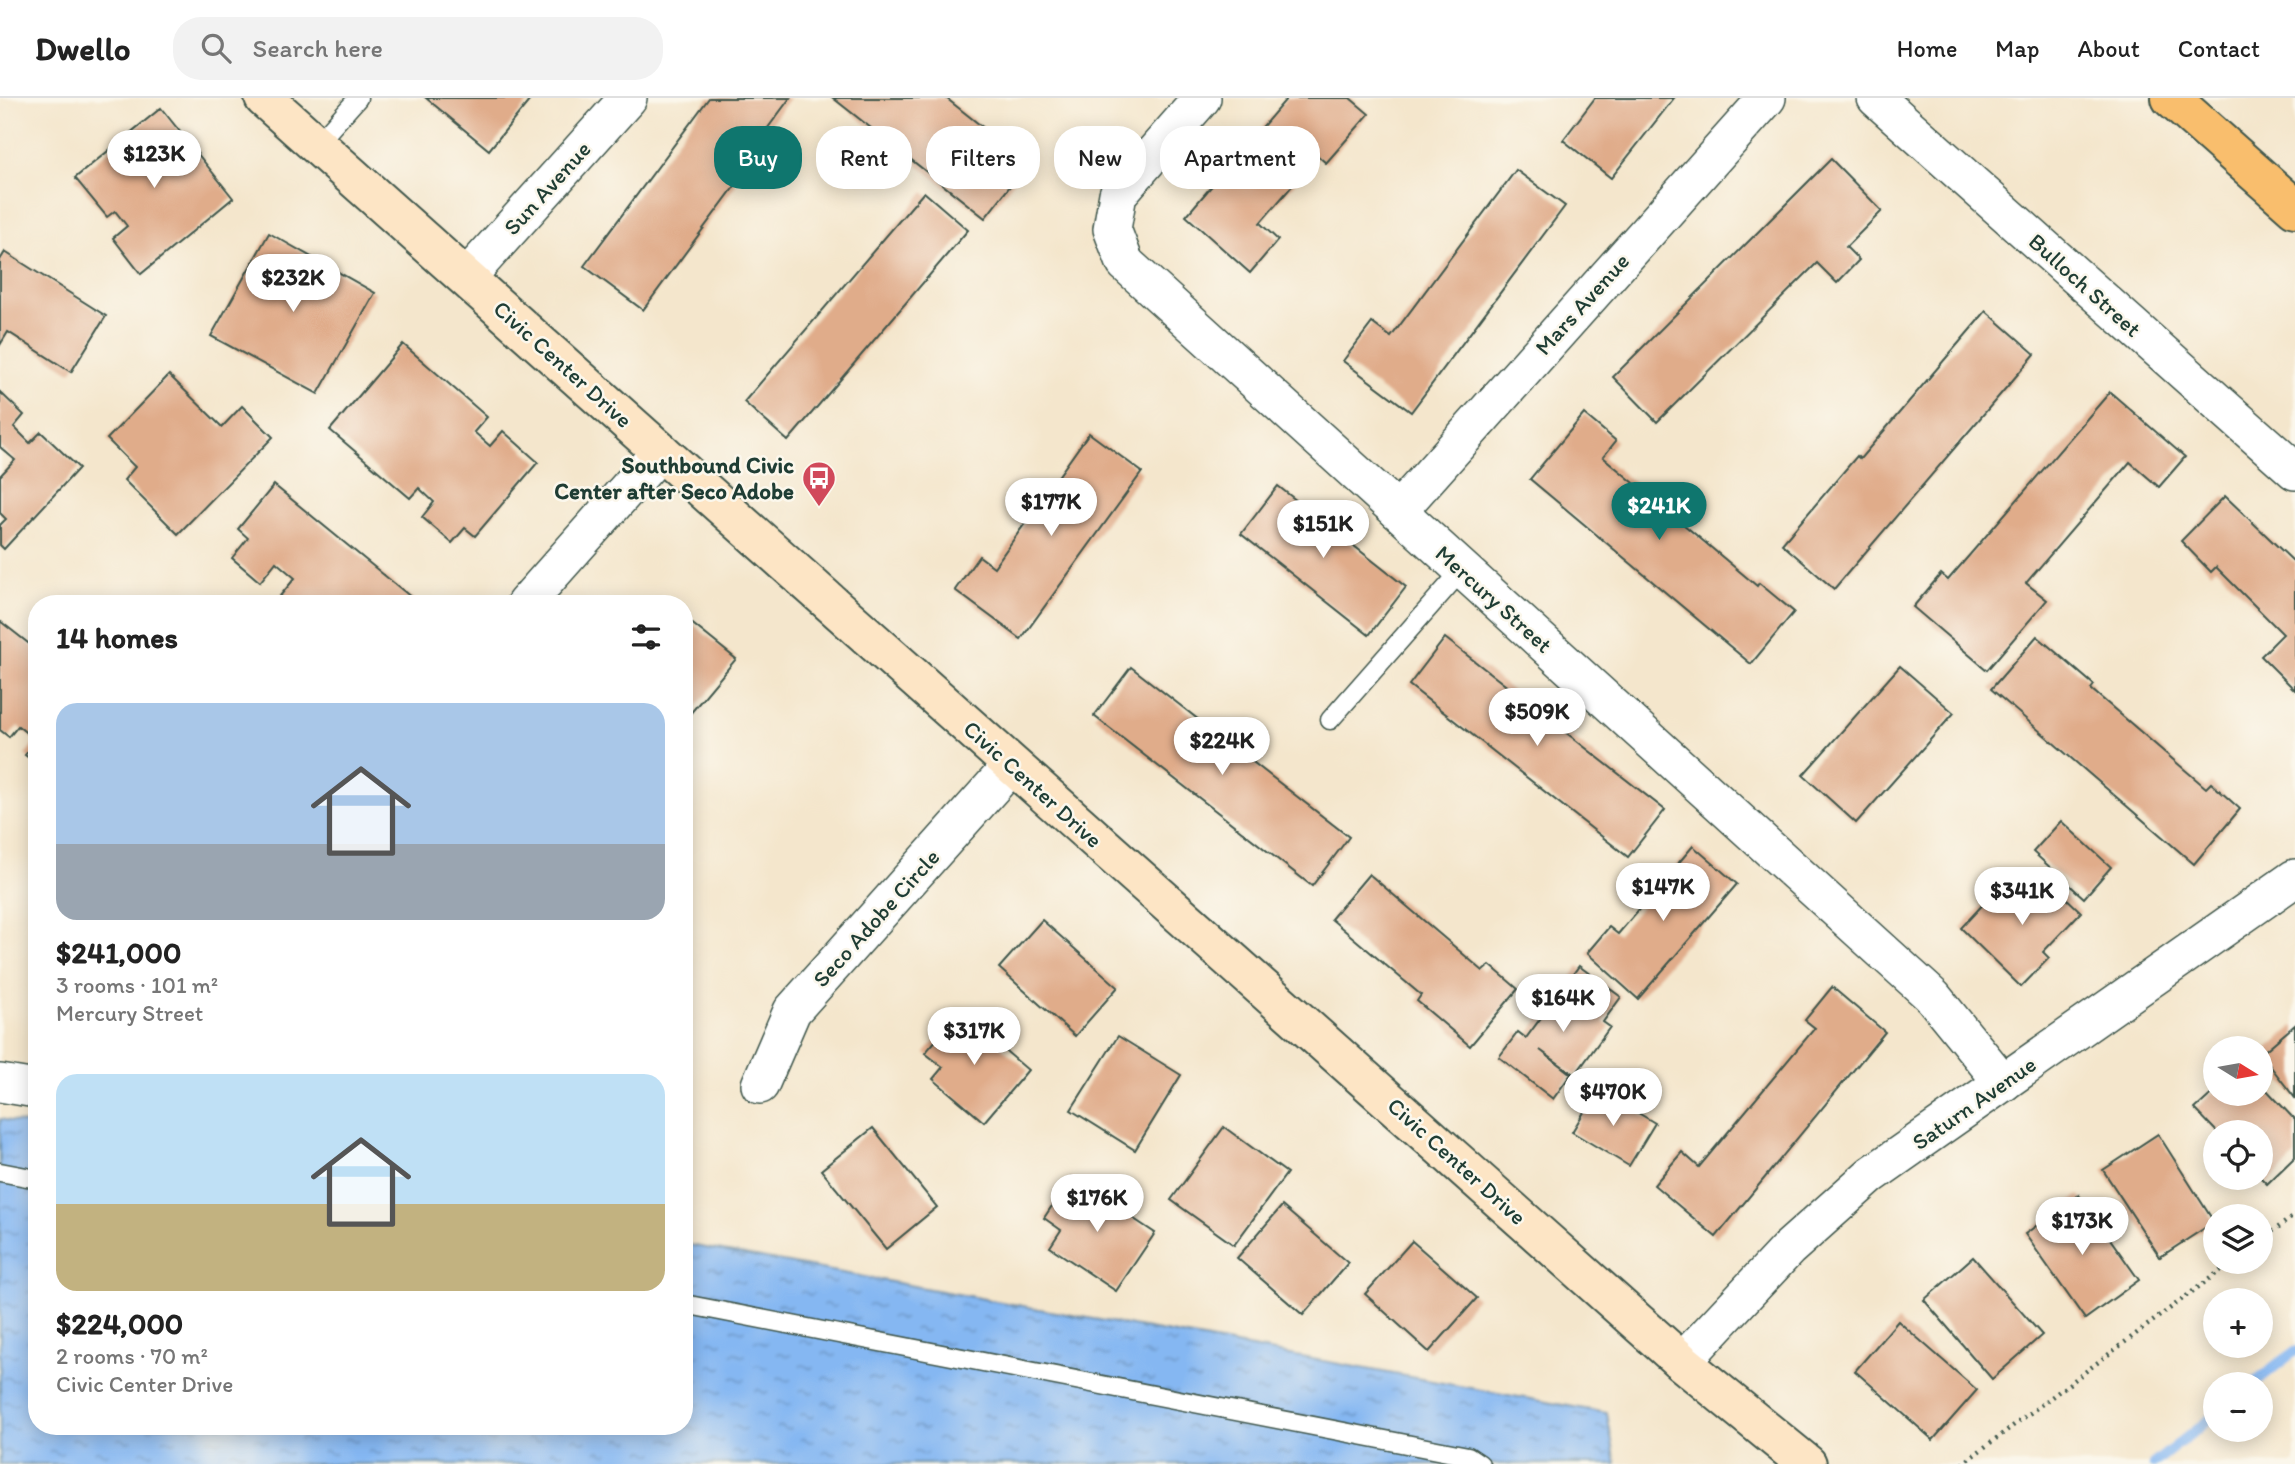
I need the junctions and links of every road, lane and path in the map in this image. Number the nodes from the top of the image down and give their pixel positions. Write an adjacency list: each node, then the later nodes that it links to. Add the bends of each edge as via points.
1 (264, 98): 8 (street, Civic Center Drive)
2 (358, 98): 8 (lane)
3 (628, 98): 10 (street, Sun Avenue)
4 (1202, 98): 13 (street, Mercury Street, via 1118,194 1112,229 1125,263)
5 (1767, 98): 13 (street, Mars Avenue)
6 (1876, 98): 12 (street, Bulloch Street)
7 (2171, 98): 9 (highway)
8 (316, 145): 10 (street, Civic Center Drive)
9 (2295, 208)
10 (466, 278): 11 (street, Civic Center Drive)
11 (661, 452): 15 (street); 17 (street, Civic Center Drive)
12 (2295, 471)
13 (1398, 511): 14 (street, Mercury Street)
14 (1462, 570): 16 (lane); 20 (street, Mercury Street, via 1933,997)
15 (533, 595)
16 (1330, 720)
17 (1012, 765): 21 (street, Seco Adobe Circle, via 793,1011); 29 (street, Civic Center Drive)
18 (2295, 878): 20 (street, Saturn Avenue)
19 (0, 1083): 22 (street)
20 (2003, 1083): 29 (street, Saturn Avenue, via 1871,1175 1788,1249)
21 (760, 1085)
22 (28, 1088)
23 (0, 1172): 24 (lane)
24 (28, 1177)
25 (2294, 1215): 26 (path)
26 (2273, 1231)
27 (2216, 1274): 32 (path)
28 (693, 1306): 30 (lane, via 1468,1456)
29 (1682, 1362): 31 (street, Civic Center Drive)
30 (1480, 1464)
31 (1807, 1464)
32 (1962, 1464)

